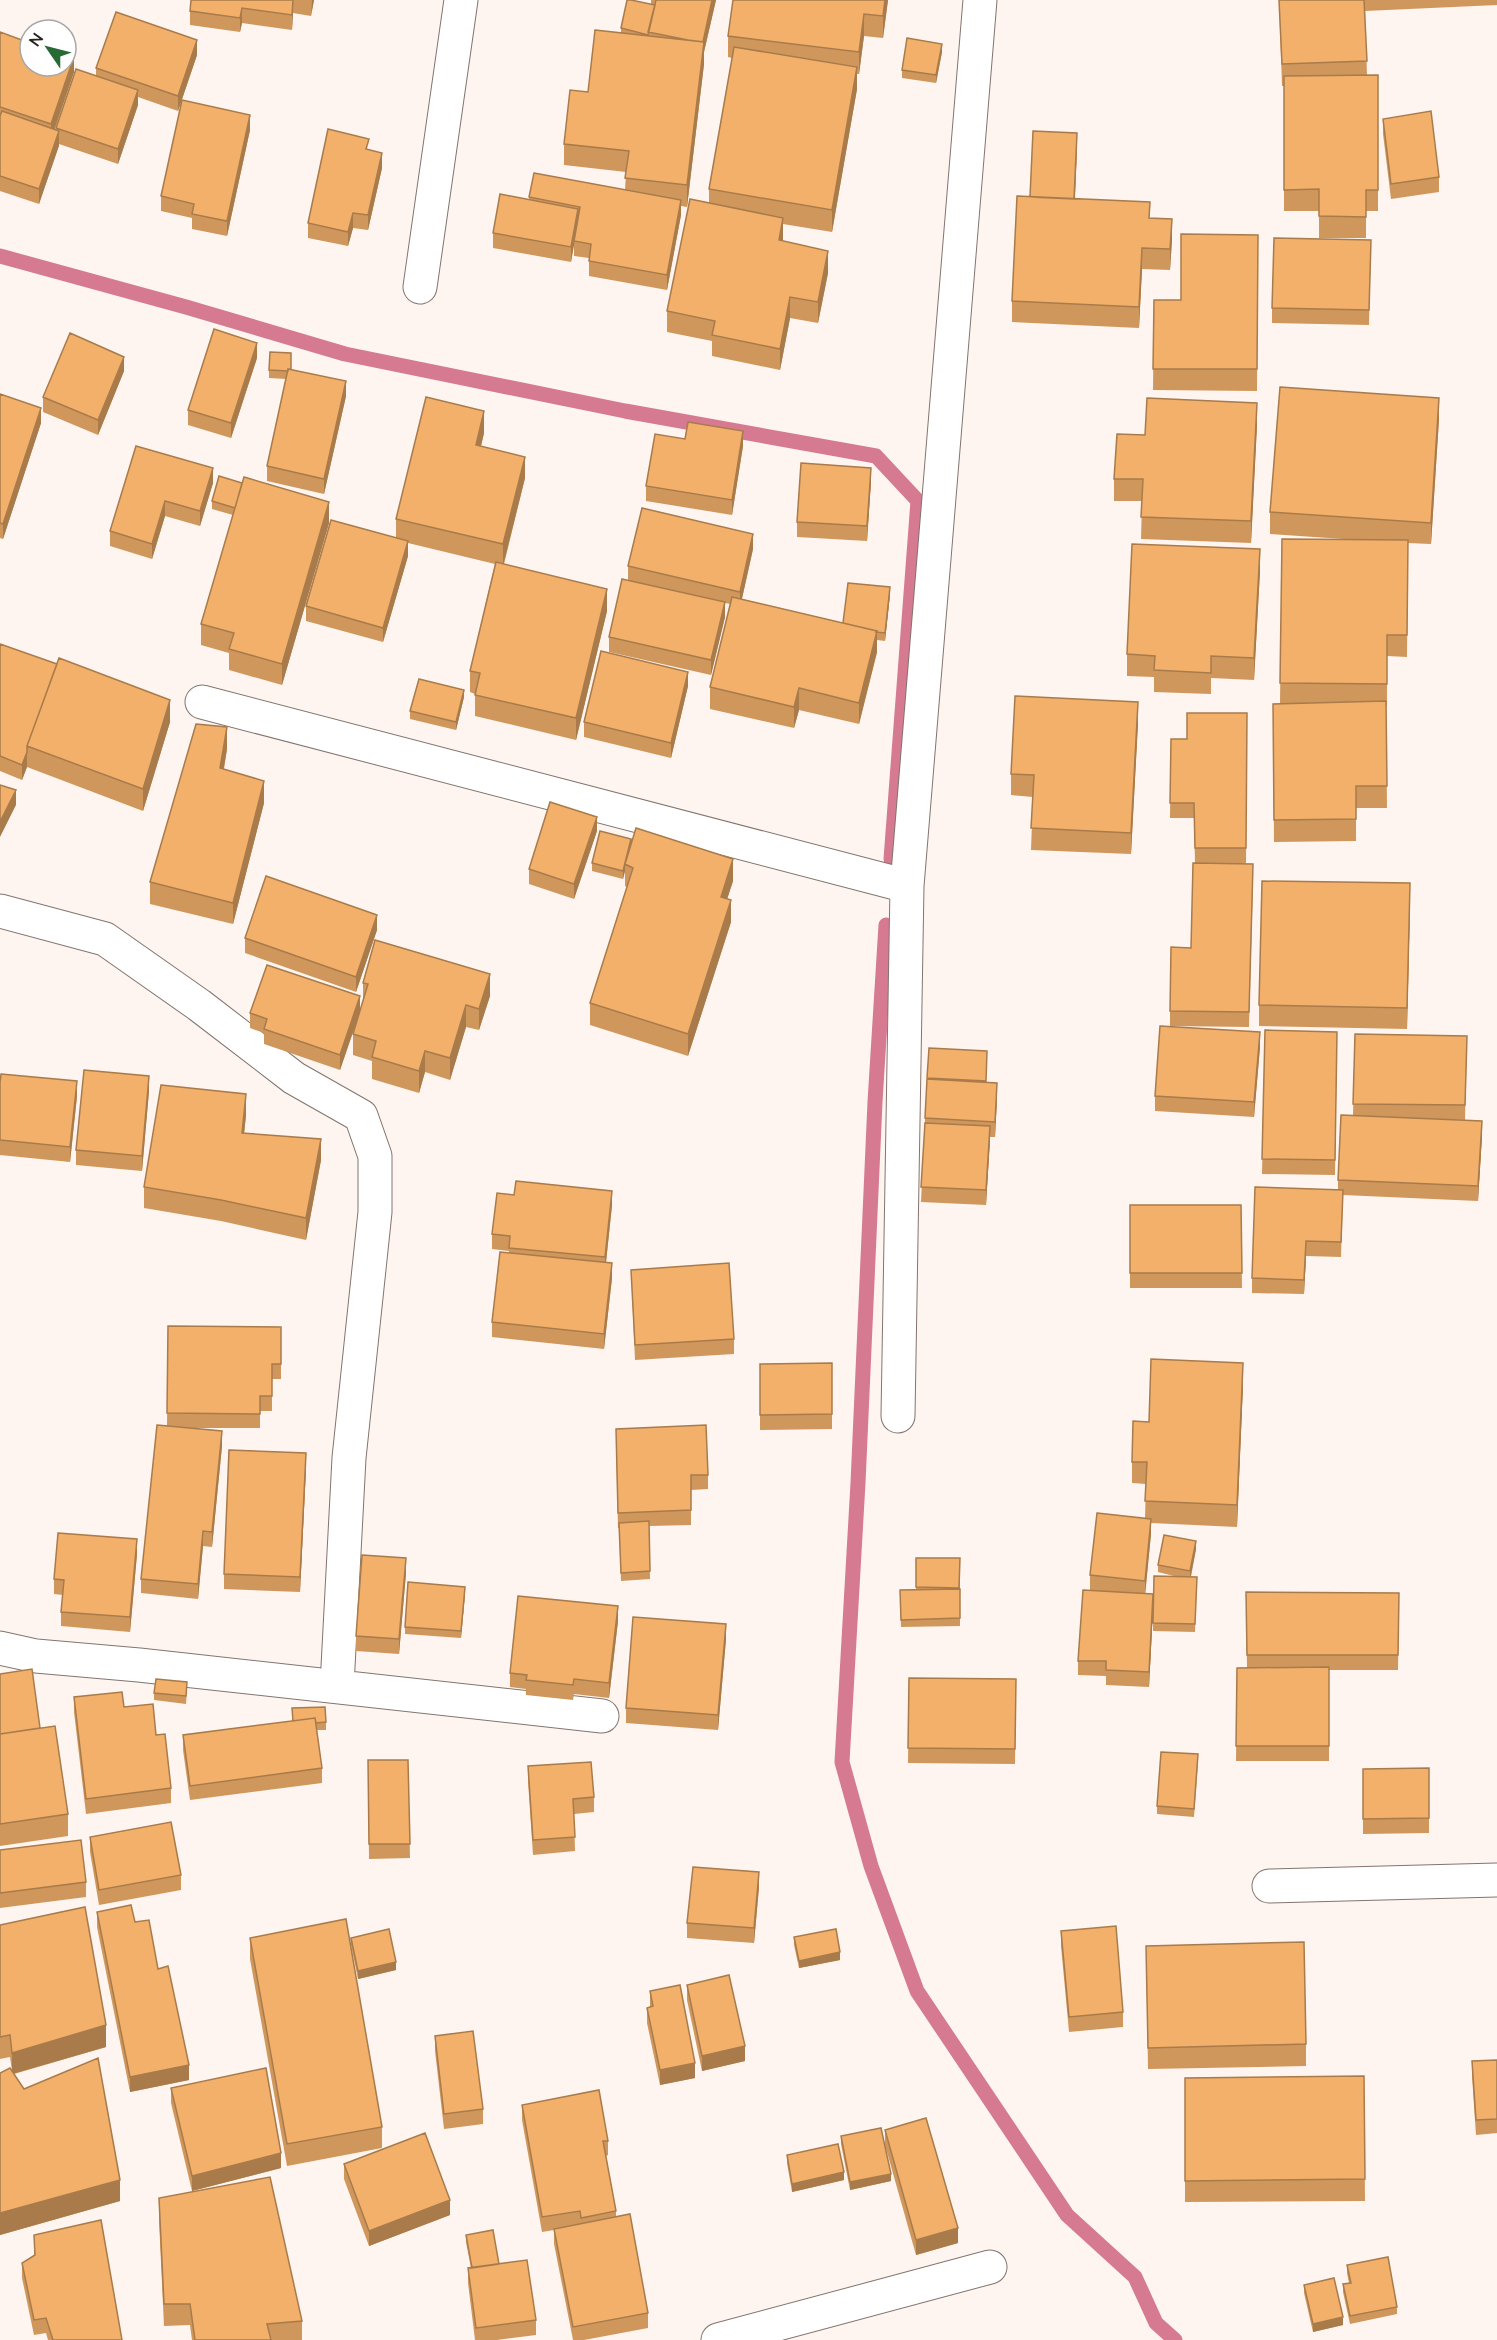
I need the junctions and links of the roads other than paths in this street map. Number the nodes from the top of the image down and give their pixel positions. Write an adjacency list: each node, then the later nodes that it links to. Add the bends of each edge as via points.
1 (461, 0): 3 (street)
2 (980, 0): 5 (street)
3 (420, 287)
4 (202, 702): 5 (street)
5 (907, 886): 7 (street)
6 (0, 911): 9 (street, via 105,939 200,1005 294,1078 360,1116 375,1156 375,1212 350,1458)
7 (898, 1416)
8 (0, 1648): 9 (street, via 36,1656)
9 (337, 1686): 10 (street)
10 (602, 1716)
11 (1497, 1880): 12 (street)
12 (1269, 1886)
13 (990, 2267): 14 (street)
14 (718, 2340)

